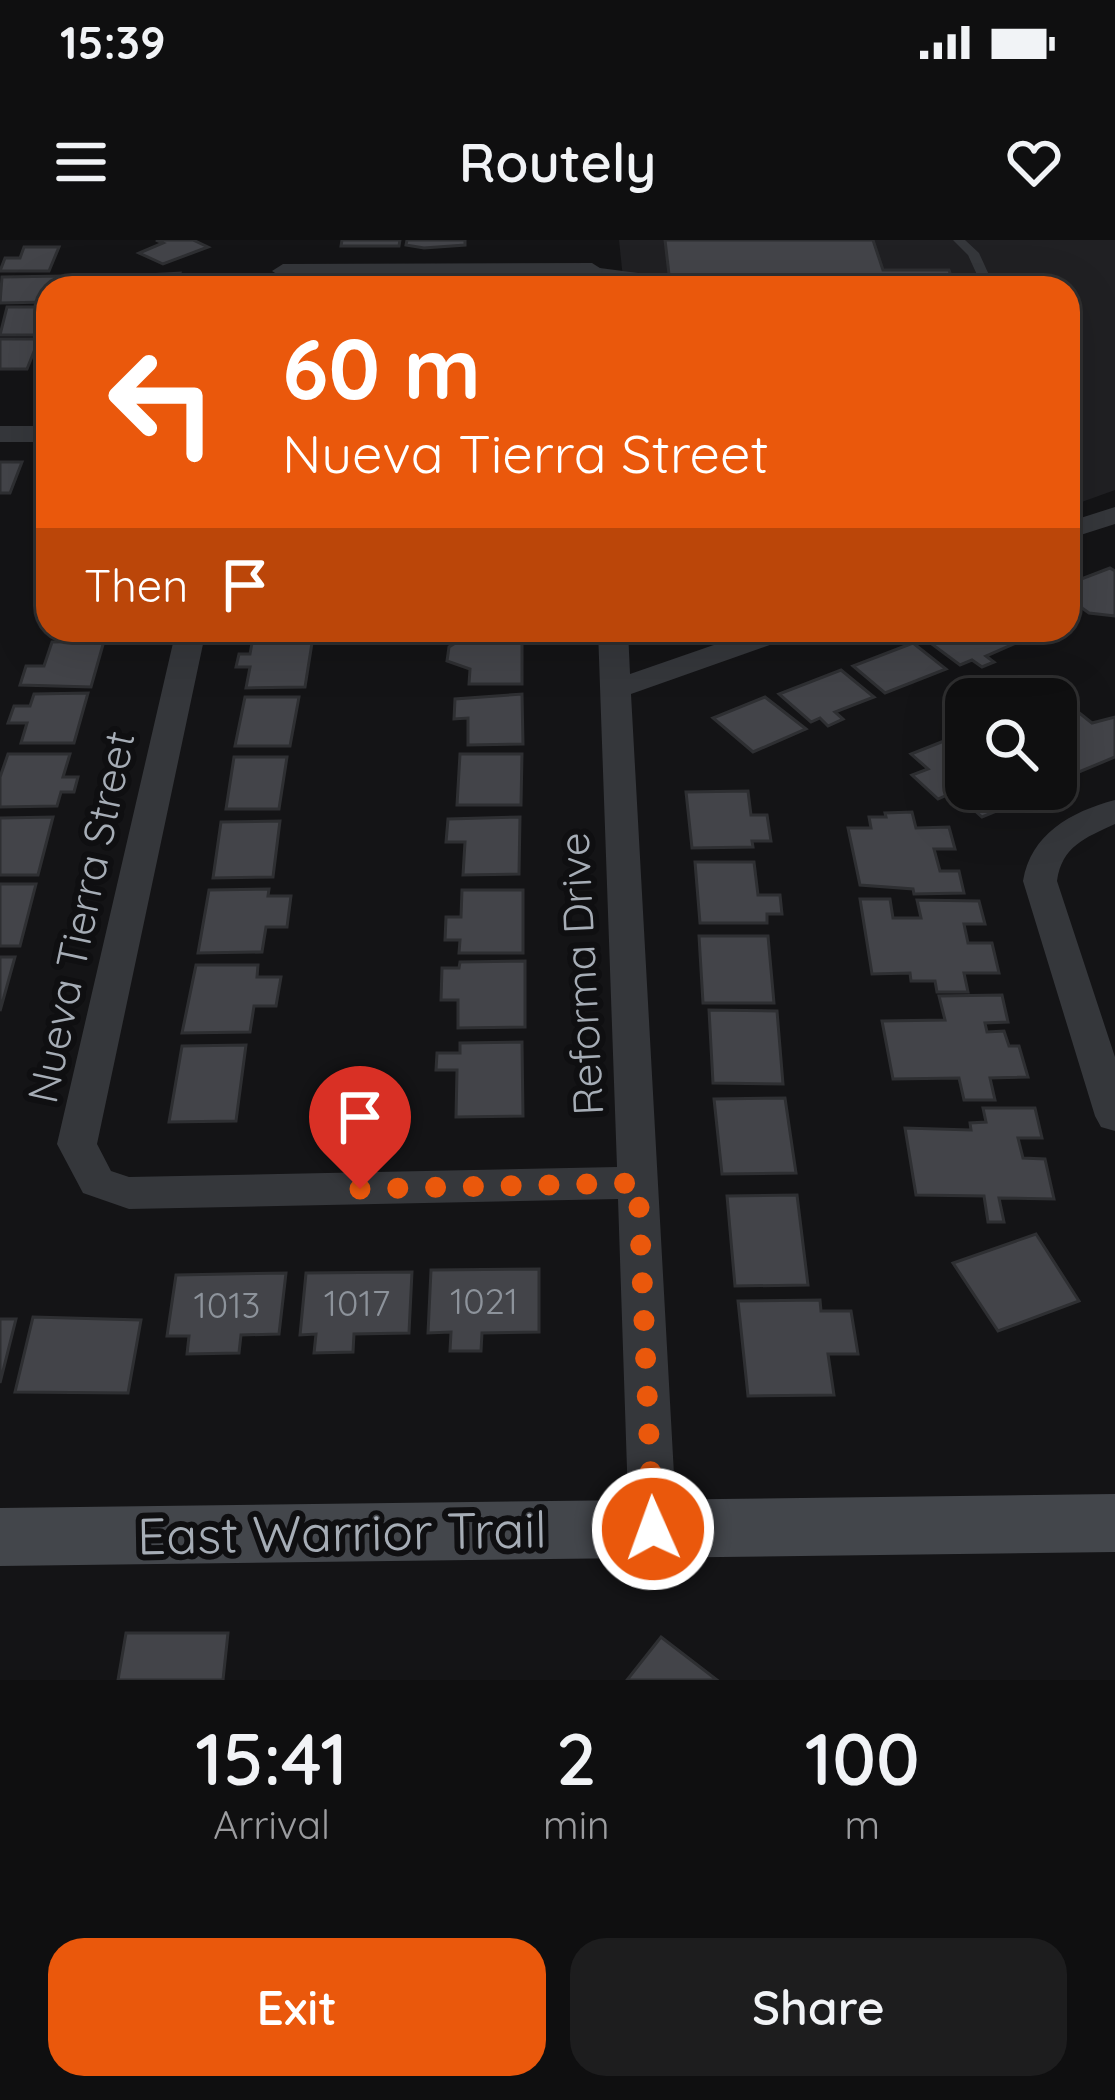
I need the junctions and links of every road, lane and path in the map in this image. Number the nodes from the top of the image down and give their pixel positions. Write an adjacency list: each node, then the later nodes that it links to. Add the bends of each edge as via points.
1 (592, 240): 5 (street)
2 (958, 240): 6 (lane)
3 (283, 271): 4 (street)
4 (477, 276)
5 (593, 276)
6 (983, 276)
7 (0, 434): 8 (street)
8 (36, 434)
9 (1115, 515): 10 (street)
10 (1080, 527)
11 (187, 642): 17 (street, Nueva Tierra Street, via 77,1144 97,1182 129,1193)
12 (614, 642): 14 (street, Reforma Drive)
13 (751, 642): 14 (street)
14 (616, 689): 17 (street, Reforma Drive)
15 (1115, 811): 16 (street, via 1044,854 1040,881)
16 (1115, 1116)
17 (638, 1183): 19 (street, Reforma Drive)
18 (1115, 1523): 19 (street, East Warrior Trail)
19 (653, 1529): 20 (street, East Warrior Trail)
20 (0, 1537)

